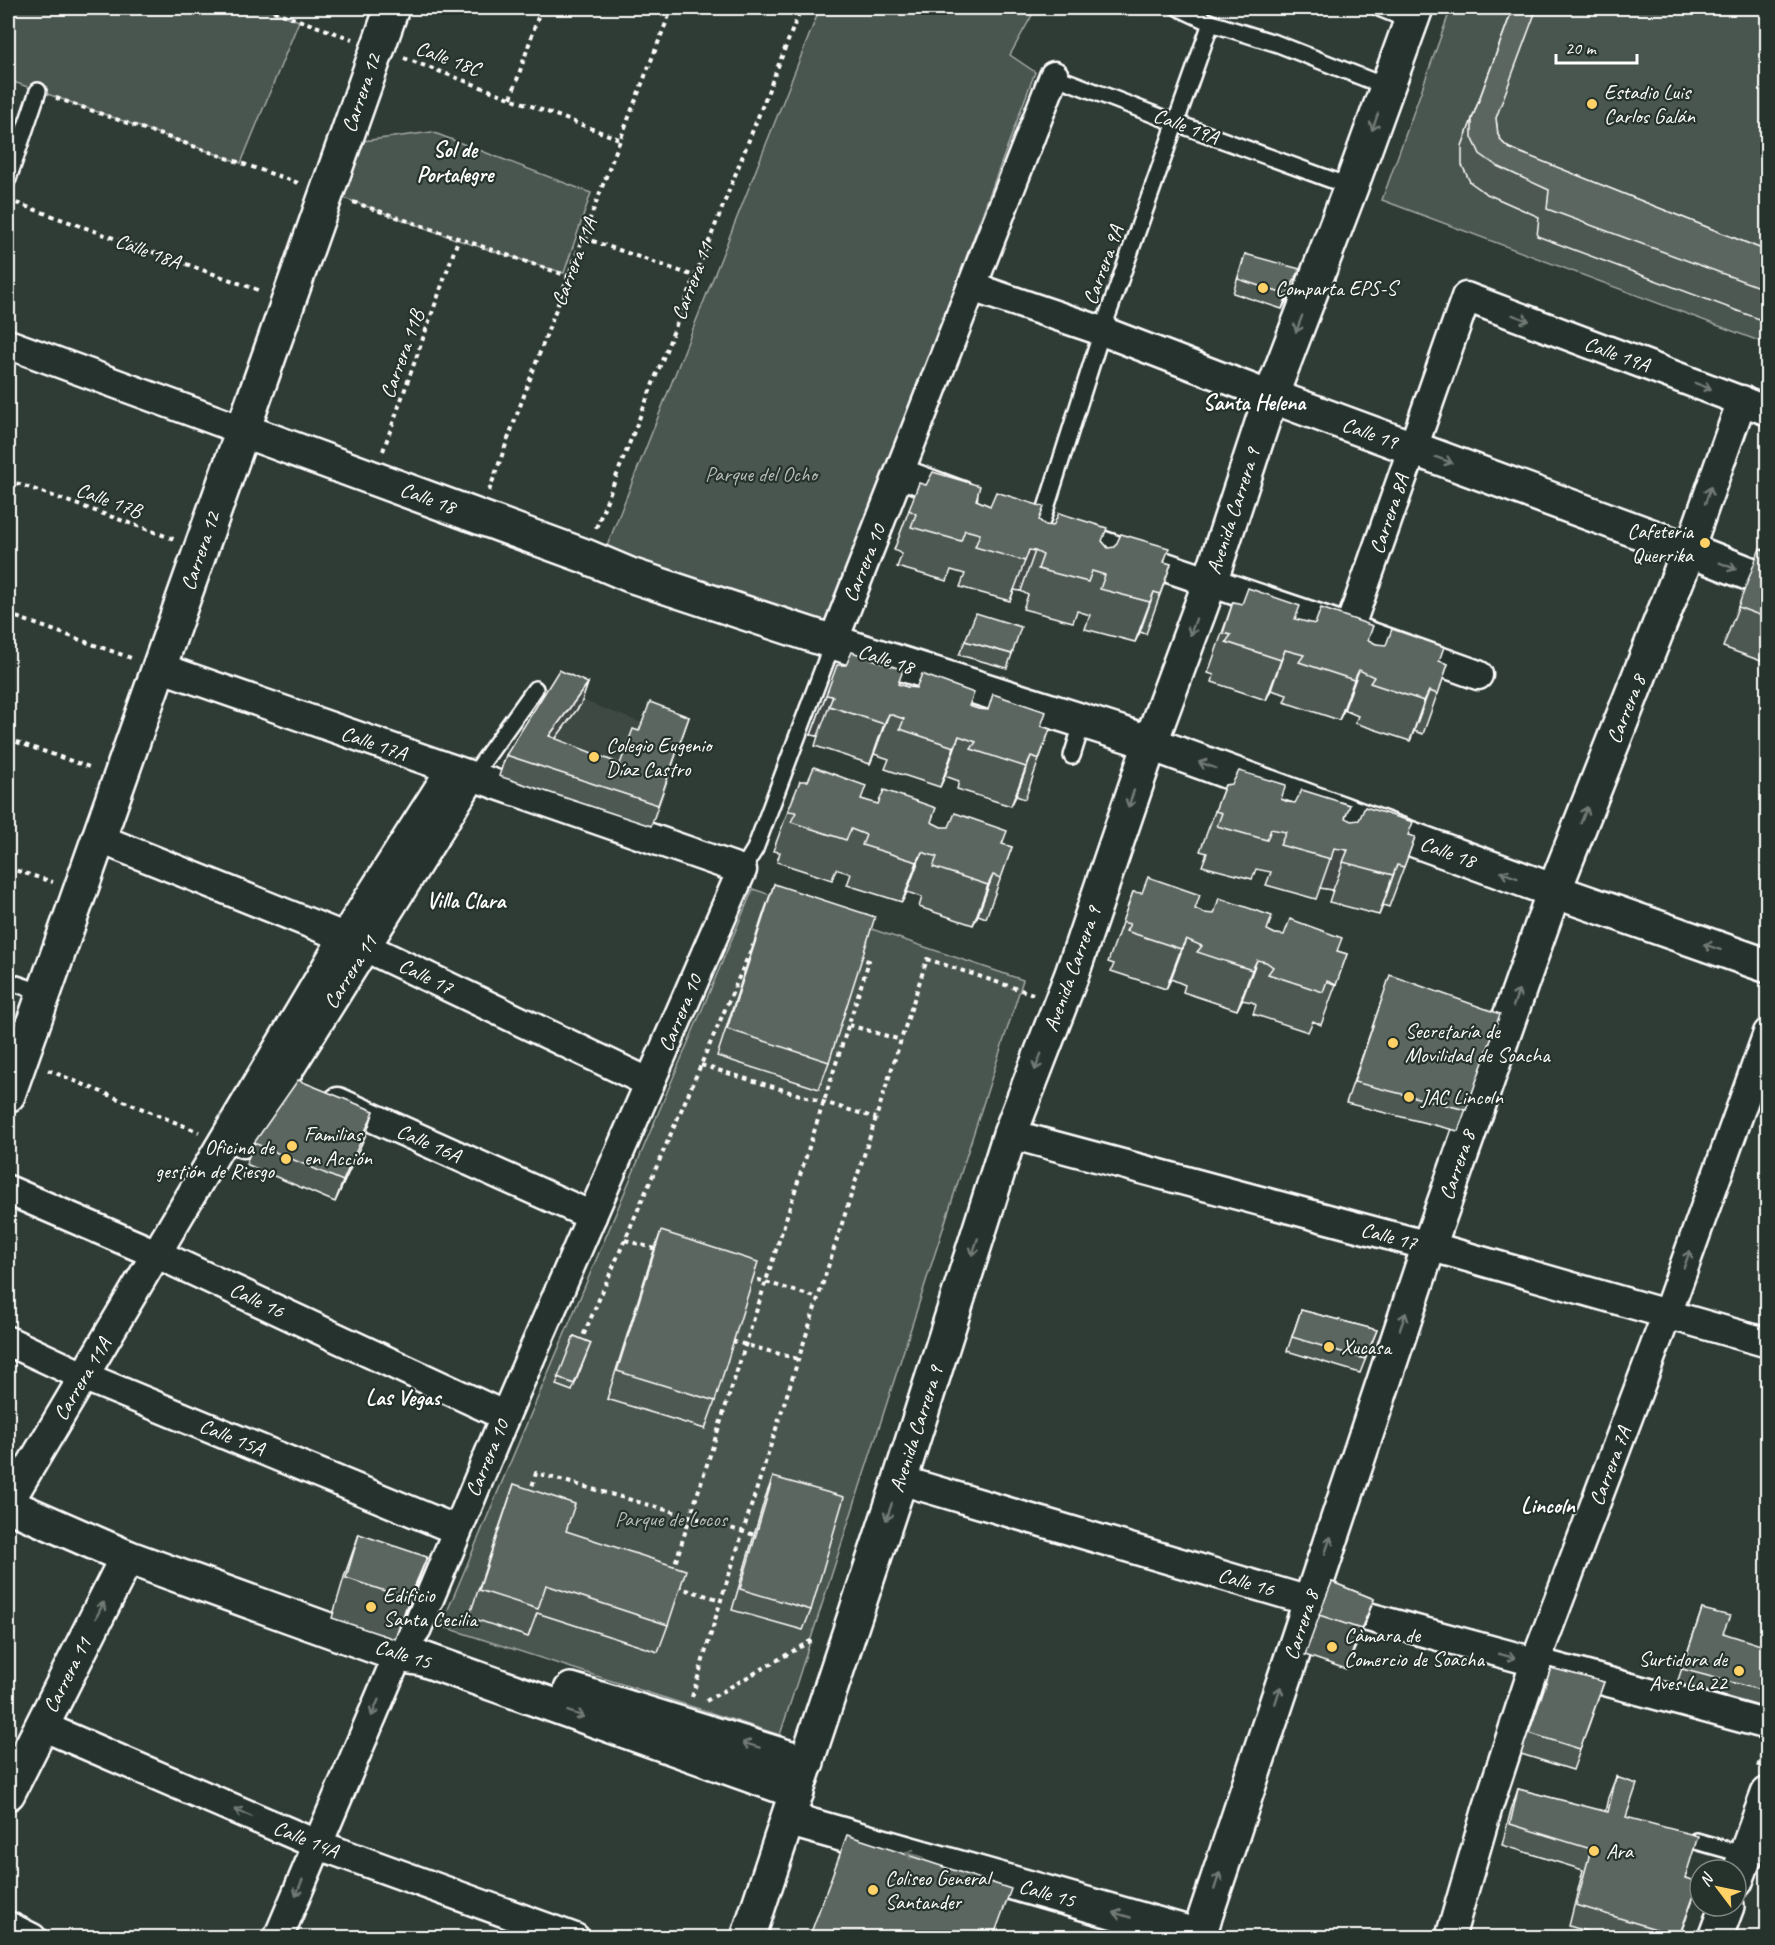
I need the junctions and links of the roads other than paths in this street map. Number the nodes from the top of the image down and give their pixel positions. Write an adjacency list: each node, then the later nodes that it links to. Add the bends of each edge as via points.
1 (392, 8): 18 (street, Carrera 12)
2 (1179, 8): 5 (lane)
3 (1379, 8): 4 (lane)
4 (1413, 14): 7 (street, Avenida Carrera 9)
5 (1211, 23): 7 (lane, via 1278,44); 9 (lane, Carrera 9A)
6 (1054, 76): 9 (lane, Calle 19A); 12 (street, Carrera 10)
7 (1387, 87): 11 (street, Avenida Carrera 9, one-way to 11)
8 (38, 91): 10 (lane)
9 (1176, 123): 11 (lane, Calle 19A); 14 (lane, Carrera 9A)
10 (8, 179)
11 (1351, 187): 16 (street, Avenida Carrera 9, one-way to 16)
12 (972, 287): 14 (street, Calle 19); 20 (street, Carrera 10)
13 (1466, 297): 17 (street, Calle 19A, one-way to 17); 19 (street, Carrera 8A)
14 (1102, 331): 16 (street, Calle 19); 22 (lane, Carrera 9A)
15 (8, 344): 18 (street, Calle 18)
16 (1271, 396): 19 (street, Calle 19); 25 (street, Avenida Carrera 9)
17 (1754, 405): 23 (street, Carrera 8, one-way to 17)
18 (242, 430): 27 (street, Calle 18, via 630,575); 28 (street, Carrera 12)
19 (1412, 448): 23 (street, Calle 19, one-way to 23); 26 (street, Carrera 8A)
20 (900, 473): 21 (street); 27 (street, Carrera 10)
21 (987, 505)
22 (1030, 520): 25 (street)
23 (1689, 550): 24 (street, Calle 19, one-way to 24); 37 (street, Carrera 8, one-way to 23)
24 (1767, 581)
25 (1210, 582): 26 (street); 32 (street, Avenida Carrera 9, one-way to 32)
26 (1349, 629): 29 (street)
27 (833, 642): 31 (street, Calle 18); 36 (lane, Carrera 10, via 755,849)
28 (159, 668): 34 (street, Calle 17A); 35 (street, Carrera 12)
29 (1478, 675)
30 (535, 689): 34 (lane, Carrera 11)
31 (1083, 721): 32 (street, Calle 18); 33 (lane)
32 (1150, 744): 37 (street, Calle 18, one-way to 32); 46 (street, Avenida Carrera 9, one-way to 46, via 1072,974)
33 (1072, 756)
34 (461, 773): 36 (street, Calle 17A); 38 (street, Carrera 11)
35 (98, 838): 38 (street, Calle 17); 41 (street, Carrera 12)
36 (742, 870): 44 (street, Carrera 10)
37 (1554, 891): 39 (street, Calle 18, one-way to 37); 49 (street, Carrera 8, one-way to 37)
38 (355, 942): 43 (street, Carrera 11); 44 (street, Calle 17)
39 (1767, 966)
40 (8, 981): 41 (lane)
41 (44, 993): 45 (street, Carrera 12)
42 (1767, 1032): 51 (street, Carrera 7A, one-way to 42)
43 (293, 1081): 48 (street, Calle 16A); 50 (street, Carrera 11, via 230,1145)
44 (650, 1083): 48 (street, Carrera 10)
45 (8, 1095)
46 (1010, 1134): 49 (street, Calle 17); 56 (street, Avenida Carrera 9, one-way to 56)
47 (8, 1190): 50 (street, Calle 16)
48 (592, 1216): 55 (street, Carrera 10)
49 (1428, 1246): 51 (street, Calle 17); 60 (street, Carrera 8, one-way to 49)
50 (163, 1257): 54 (street, Carrera 11A); 55 (street, Calle 16)
51 (1667, 1314): 53 (street, Calle 17); 62 (street, Carrera 7A)
52 (8, 1341): 54 (street, Calle 15A)
53 (1767, 1343)
54 (83, 1376): 57 (street, Carrera 11A); 58 (street, Calle 15A)
55 (505, 1416): 58 (street, Carrera 10)
56 (900, 1480): 60 (street, Calle 16); 65 (street, Avenida Carrera 9, one-way to 65)
57 (8, 1504): 59 (street, Calle 15)
58 (457, 1530): 61 (street, Carrera 10, via 417,1628)
59 (127, 1557): 61 (street, Calle 15); 64 (street, Carrera 11, one-way to 59)
60 (1309, 1601): 62 (street, Calle 16, one-way to 62); 74 (street, Carrera 8, one-way to 60)
61 (399, 1655): 65 (street, Calle 15, via 423,1659 461,1674 484,1668 505,1670); 69 (street, Carrera 10, one-way to 69)
62 (1535, 1663): 63 (street, Calle 16); 79 (street, Carrera 7A)
63 (1767, 1725)
64 (42, 1726): 66 (street, Carrera 11); 69 (street, Calle 14A, one-way to 64)
65 (797, 1791): 74 (street, Calle 15, one-way to 65); 78 (street, Avenida Carrera 9)
66 (8, 1793)
67 (1767, 1794): 71 (street)
68 (1696, 1841): 70 (lane)
69 (316, 1845): 76 (street, Carrera 10, one-way to 76); 77 (street, Calle 14A)
70 (1724, 1858)
71 (1745, 1858)
72 (1722, 1918): 80 (street)
73 (8, 1926): 75 (street)
74 (1200, 1937)
75 (32, 1938)
76 (278, 1938)
77 (575, 1938)
78 (748, 1938)
79 (1450, 1938)
80 (1715, 1938)

